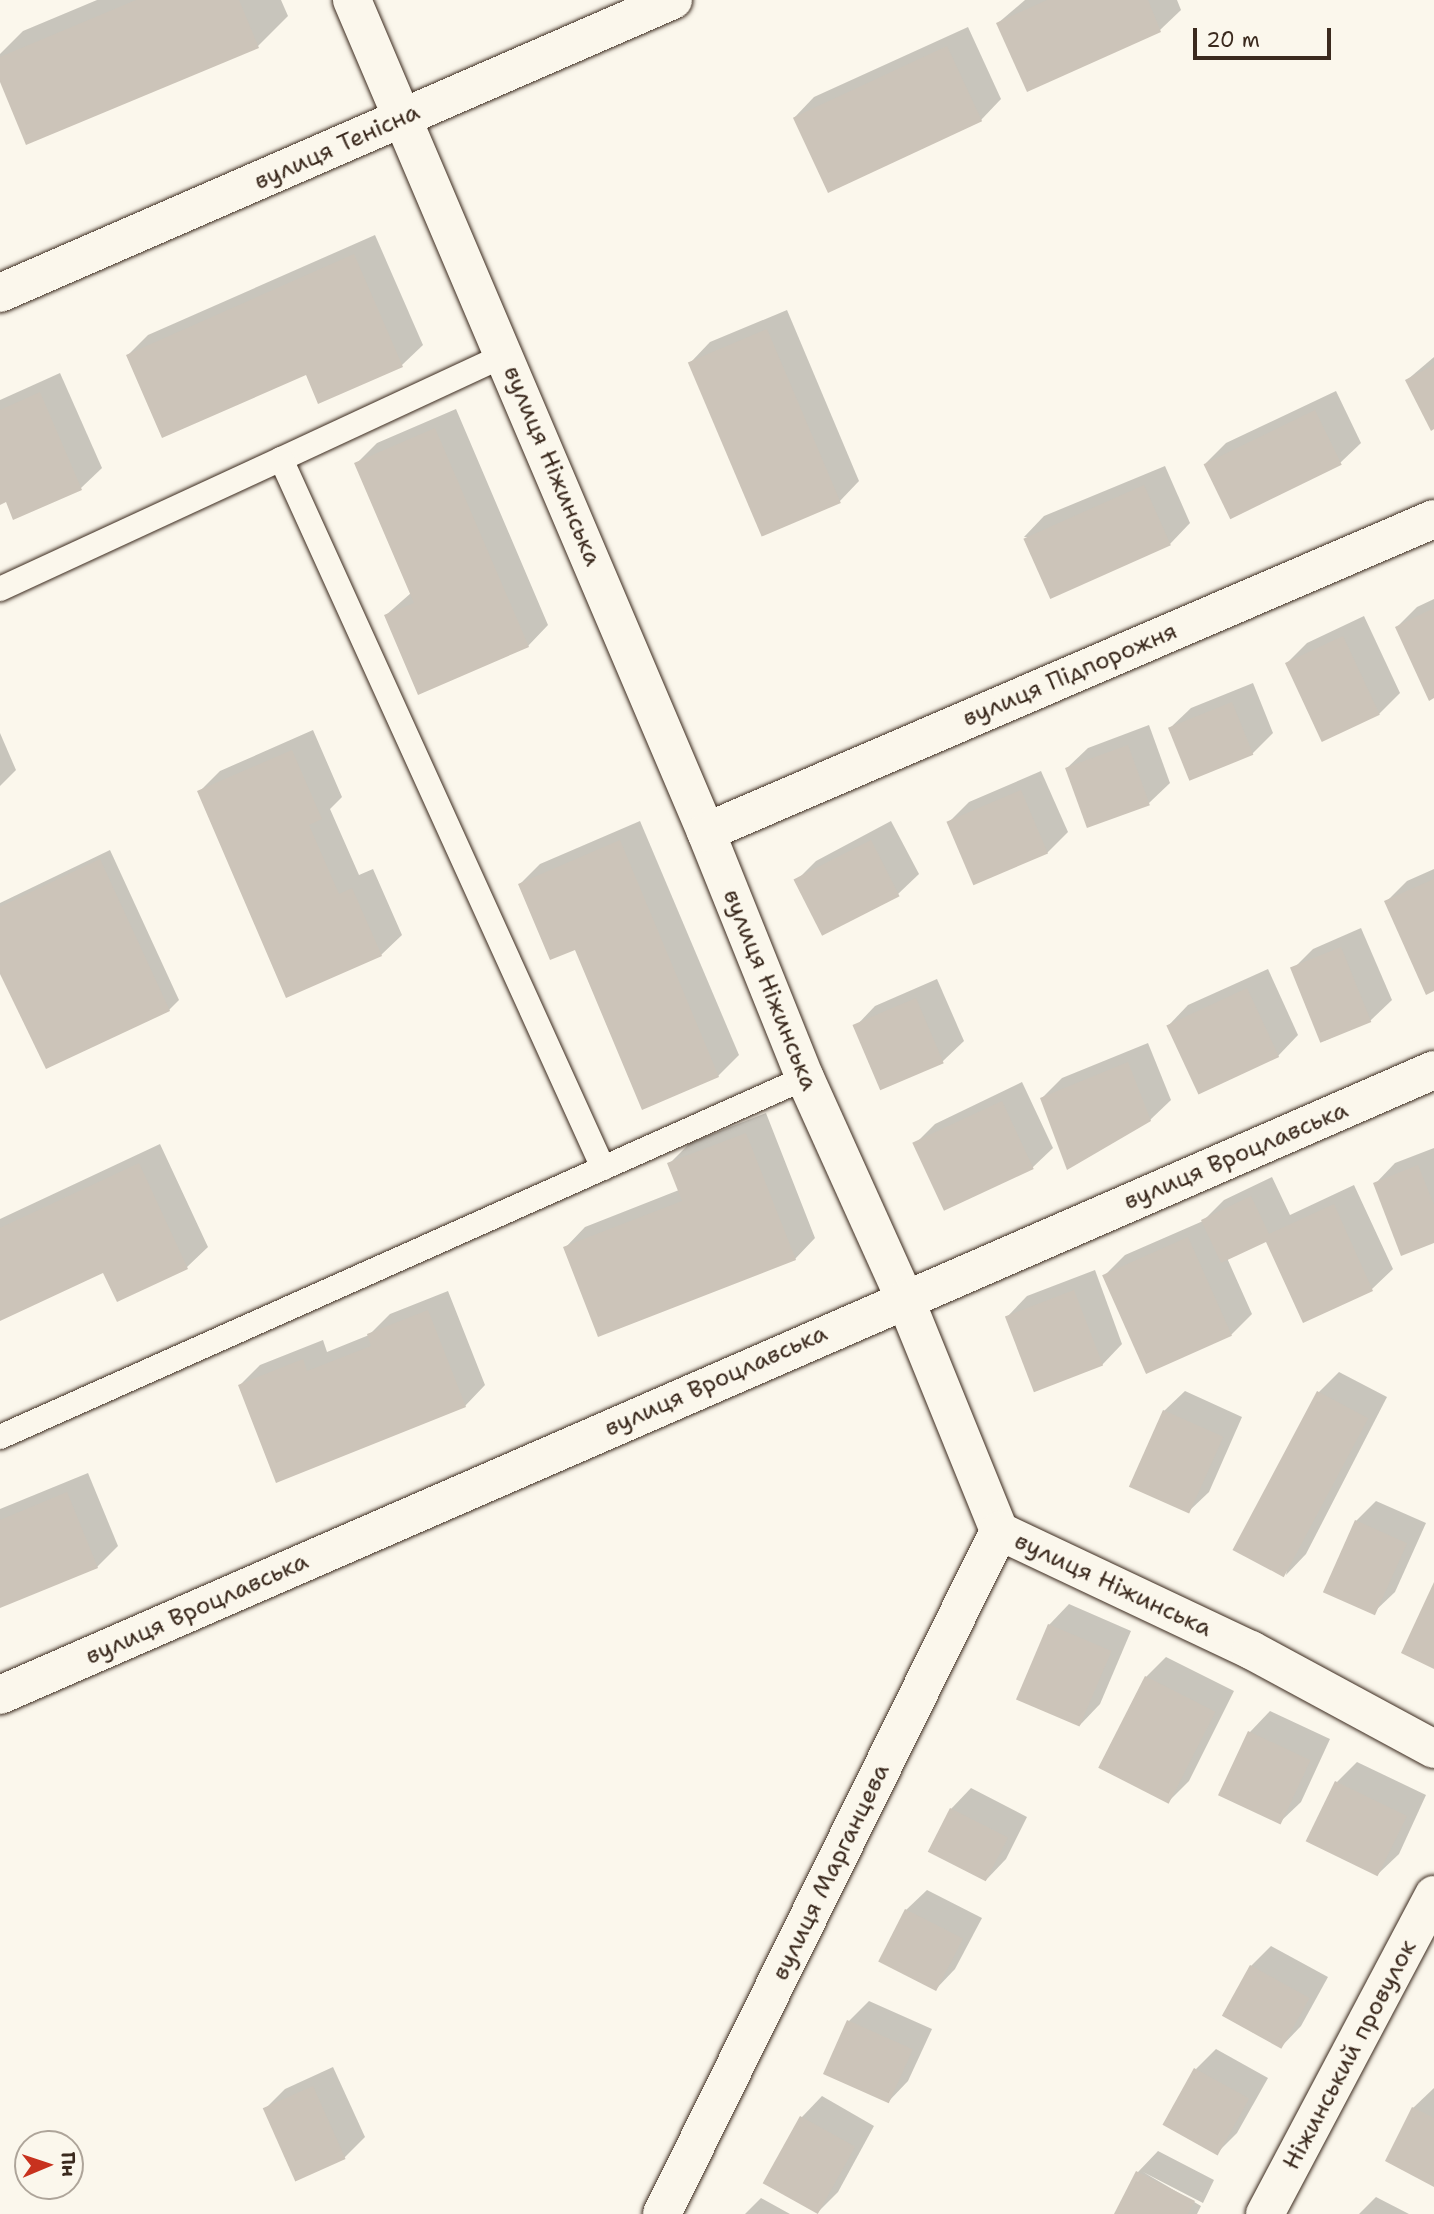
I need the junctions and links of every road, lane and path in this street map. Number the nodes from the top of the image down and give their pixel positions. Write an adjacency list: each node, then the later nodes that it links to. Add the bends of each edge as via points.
1 (352, 0): 3 (street, вулиця Ніжинська)
2 (673, 0): 3 (street, вулиця Тенісна)
3 (404, 118): 4 (street, вулиця Тенісна); 5 (street, вулиця Ніжинська)
4 (0, 293)
5 (505, 355): 6 (lane); 9 (street, вулиця Ніжинська)
6 (281, 459): 8 (lane); 12 (lane)
7 (1434, 519): 9 (street, вулиця Підпорожня)
8 (0, 589)
9 (706, 832): 11 (street, вулиця Ніжинська)
10 (1434, 1070): 13 (street, вулиця Вроцлавська)
11 (805, 1078): 12 (lane); 13 (street, вулиця Ніжинська)
12 (603, 1168): 14 (lane)
13 (905, 1299): 15 (street, вулиця Ніжинська); 16 (street, вулиця Вроцлавська)
14 (0, 1437)
15 (999, 1531): 17 (street, вулиця Ніжинська, via 1251,1650); 19 (street, вулиця Марганцева)
16 (0, 1695)
17 (1434, 1749)
18 (1434, 1895): 20 (street, Ніжинський провулок)
19 (662, 2214)
20 (1265, 2214)

